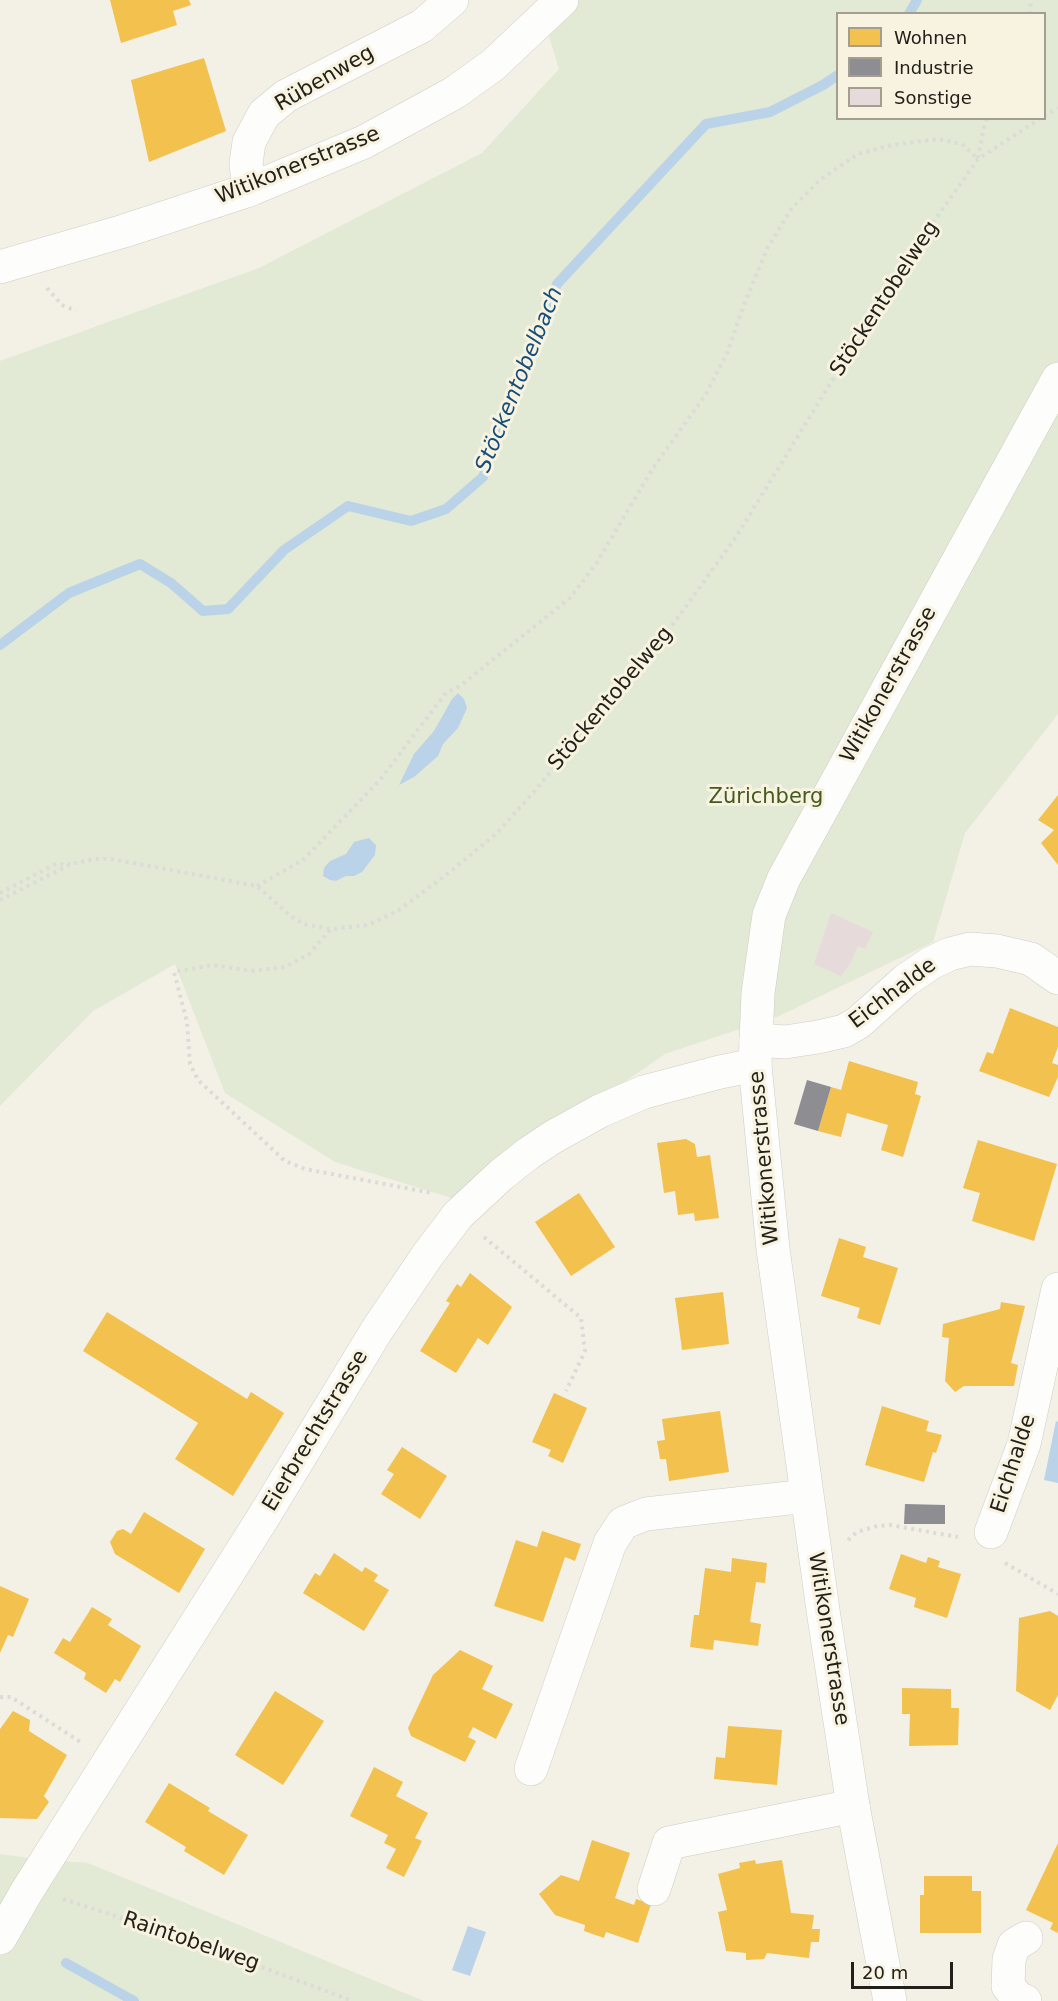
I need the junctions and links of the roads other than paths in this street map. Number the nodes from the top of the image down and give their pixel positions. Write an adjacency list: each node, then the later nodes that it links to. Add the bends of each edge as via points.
1 (452, 0): 3 (main road, Rübenweg, via 423,26 286,96 264,114 249,142)
2 (562, 0): 3 (main road, Witikonerstrasse, via 493,65 454,93 364,142)
3 (249, 190): 4 (main road, Witikonerstrasse)
4 (0, 267)
5 (1058, 379): 8 (main road, Witikonerstrasse, via 784,878 767,926 758,993)
6 (1044, 952): 7 (main road, Eichhalde); 8 (main road, Eichhalde, via 970,949 950,954 906,980 844,1031 784,1042)
7 (1058, 978)
8 (756, 1053): 10 (main road, Witikonerstrasse, via 773,1249); 15 (main road, Eierbrechtstrasse, via 600,1111 529,1153 458,1215 377,1330)
9 (1058, 1289): 11 (main road, Eichhalde, via 1024,1444)
10 (807, 1496): 12 (main road, via 646,1514 623,1523 610,1543); 13 (main road, Witikonerstrasse)
11 (991, 1532)
12 (531, 1769)
13 (853, 1806): 14 (main road, via 669,1843); 17 (main road, Witikonerstrasse)
14 (654, 1889)
15 (0, 1938)
16 (1026, 1938): 18 (main road, via 1014,1945 1008,1986)
17 (890, 2001)
18 (1025, 2001)

